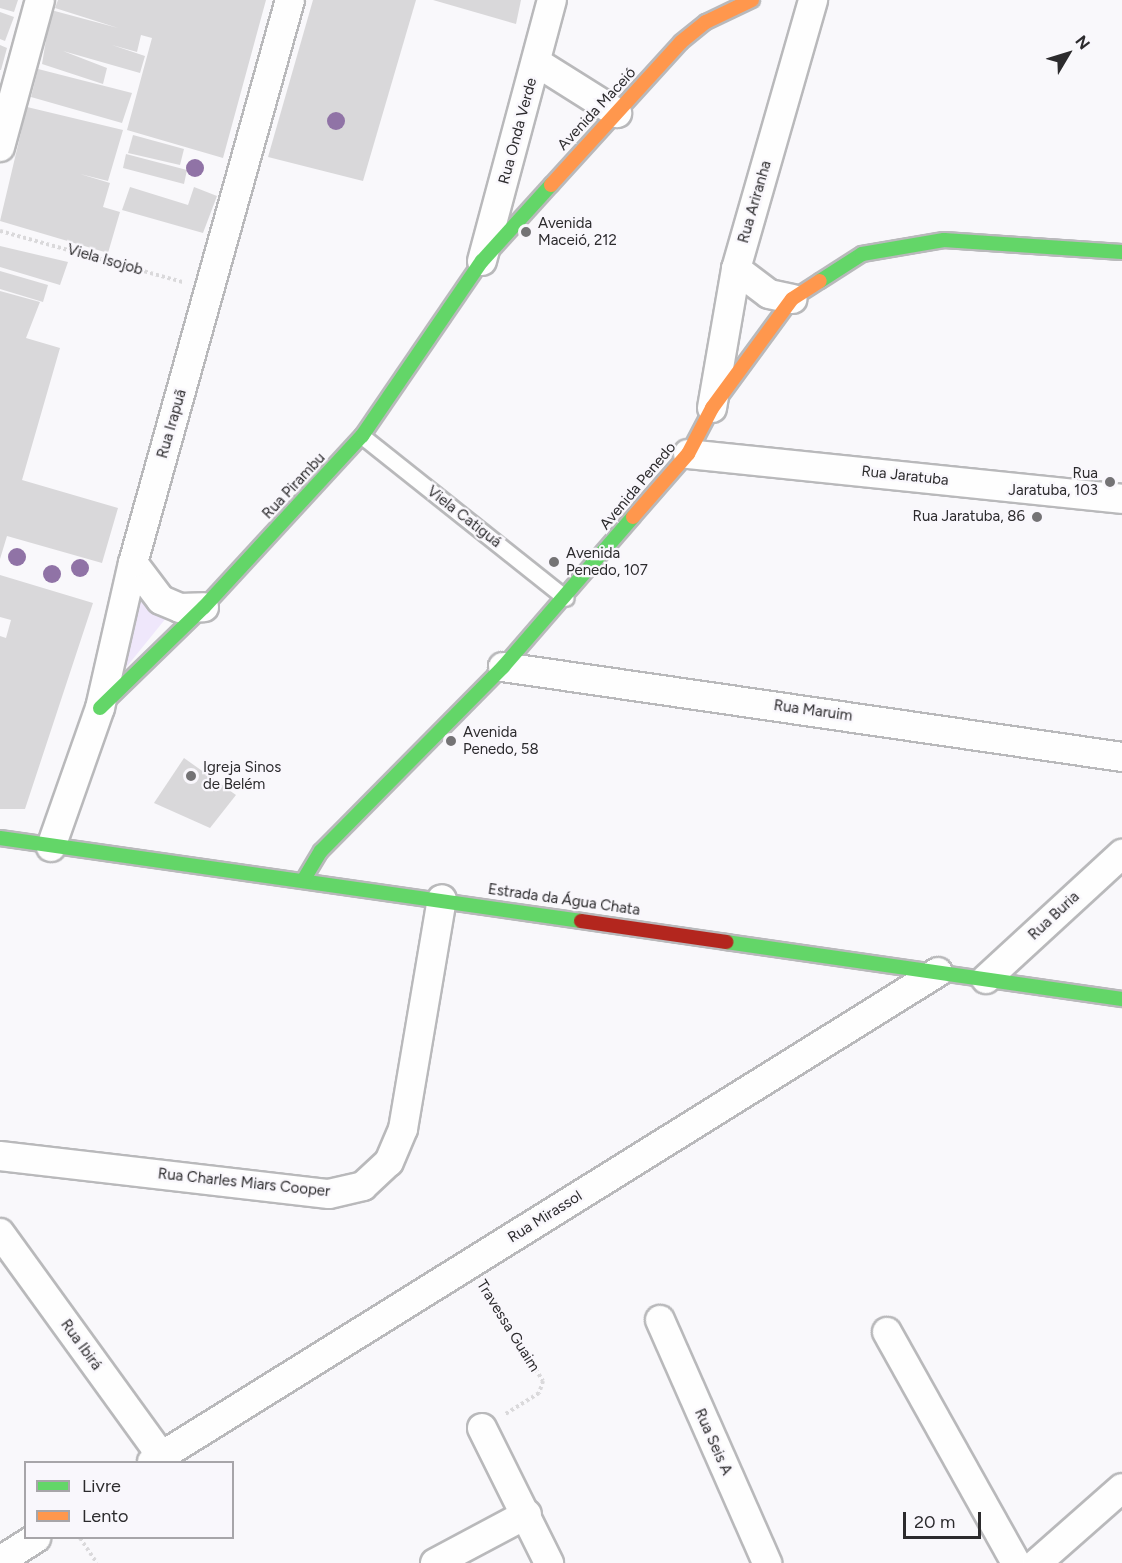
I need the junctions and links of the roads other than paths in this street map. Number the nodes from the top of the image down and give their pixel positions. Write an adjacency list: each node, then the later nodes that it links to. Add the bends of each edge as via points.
1 (40, 0): 8 (street)
2 (290, 0): 17 (street, Rua Irapuã)
3 (552, 0): 6 (street, Rua Onda Verde)
4 (752, 0): 7 (street, Avenida Maceió, via 706,22 681,42)
5 (813, 0): 11 (street, Rua Ariranha)
6 (536, 62): 7 (street); 10 (street, Rua Onda Verde)
7 (617, 113): 10 (street, Avenida Maceió)
8 (0, 147)
9 (1122, 252): 12 (street, Avenida Penedo, via 944,240 904,244 862,254)
10 (482, 261): 14 (street, Rua Pirambu)
11 (736, 269): 12 (street, via 769,294); 13 (street, Rua Ariranha)
12 (792, 299): 13 (street, Avenida Penedo)
13 (712, 408): 15 (street, Avenida Penedo)
14 (362, 436): 18 (lane, Viela Catiguá); 19 (street, Rua Pirambu)
15 (688, 454): 16 (street, Rua Jaratuba); 18 (street, Avenida Penedo)
16 (1122, 499)
17 (133, 563): 19 (street, via 161,600 180,608); 21 (street, Rua Irapuã)
18 (566, 598): 20 (street, Avenida Penedo)
19 (204, 607): 21 (street, Rua Pirambu)
20 (503, 667): 22 (street, Rua Maruim); 26 (street, Avenida Penedo, via 321,851)
21 (100, 708): 24 (street, Rua Irapuã)
22 (1122, 757)
23 (0, 838): 24 (street, Estrada da Água Chata)
24 (51, 847): 26 (street, Estrada da Água Chata)
25 (1122, 854): 29 (street, Rua Buria)
26 (304, 879): 27 (street, Estrada da Água Chata)
27 (442, 899): 28 (street, Estrada da Água Chata); 31 (street, Rua Charles Miars Cooper, via 403,1129 389,1162 363,1186 329,1194)
28 (938, 972): 29 (street, Estrada da Água Chata); 36 (street, Rua Mirassol)
29 (986, 979): 30 (street, Estrada da Água Chata)
30 (1122, 999)
31 (0, 1156)
32 (0, 1233): 36 (street, Rua Ibirá)
33 (660, 1320): 43 (street, Rua Seis A)
34 (887, 1332): 44 (street)
35 (482, 1428): 38 (street)
36 (157, 1460)
37 (1122, 1488): 45 (street)
38 (527, 1514): 41 (street); 42 (street)
39 (34, 1539): 40 (street)
40 (0, 1561)
41 (435, 1563)
42 (549, 1563)
43 (766, 1563)
44 (1016, 1563)
45 (1036, 1563)

